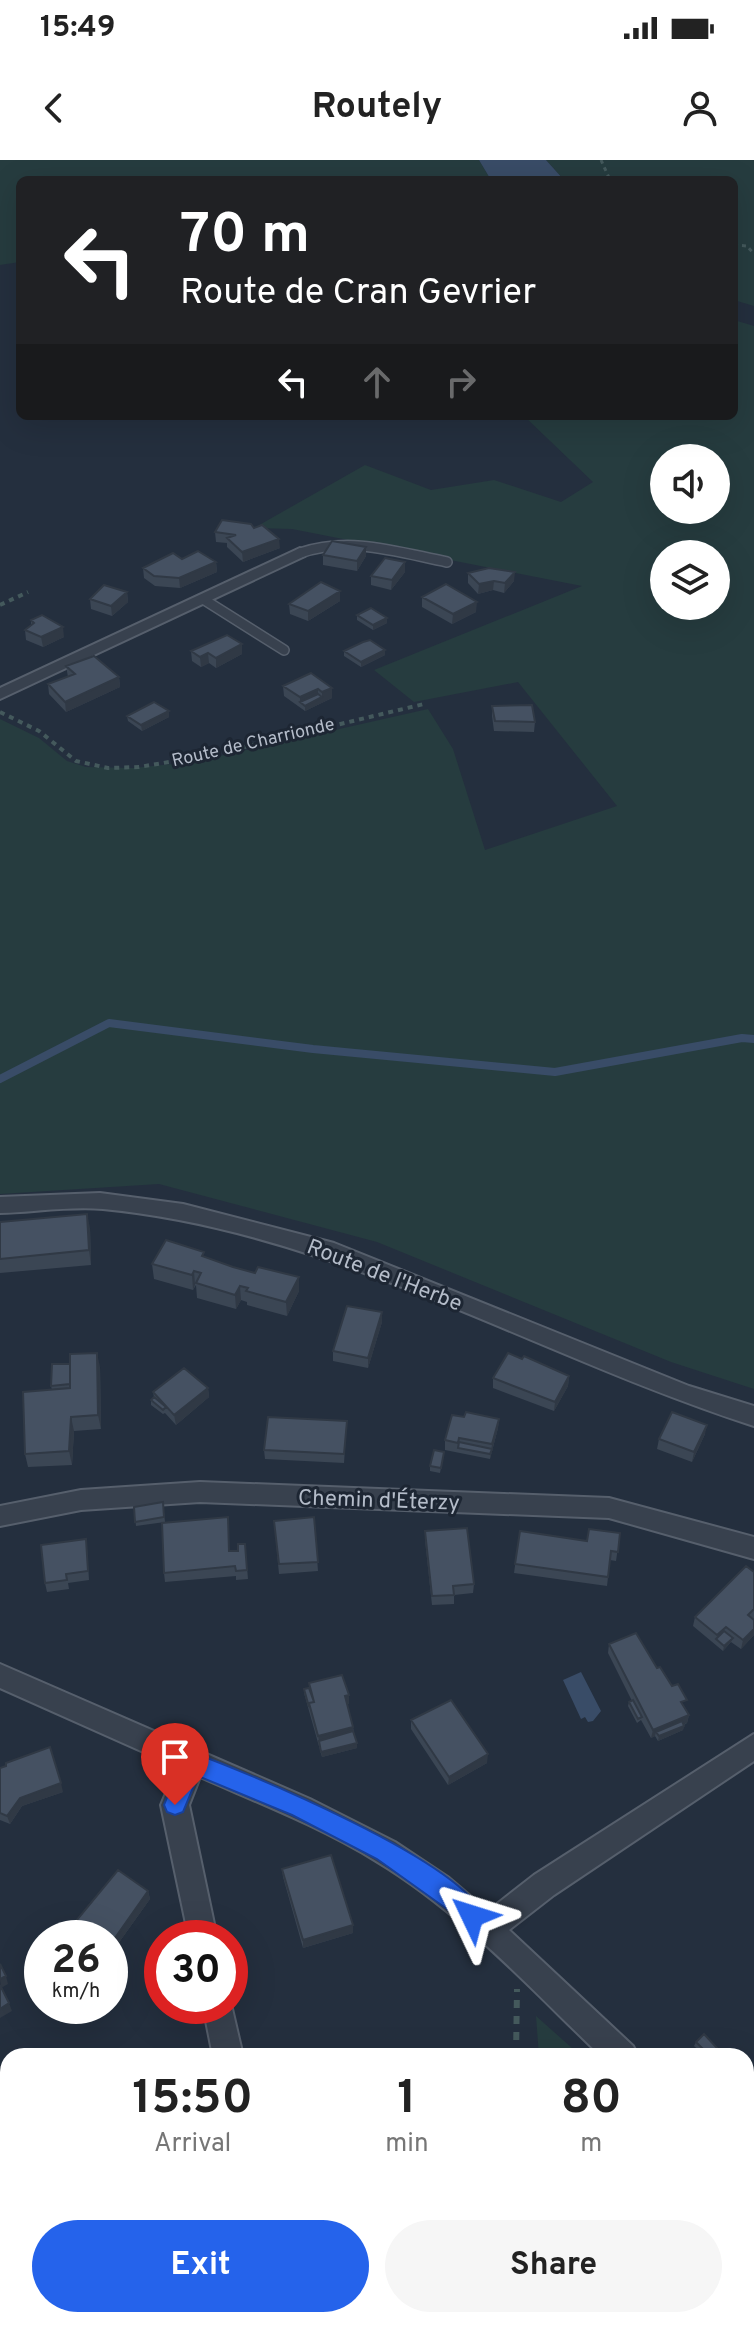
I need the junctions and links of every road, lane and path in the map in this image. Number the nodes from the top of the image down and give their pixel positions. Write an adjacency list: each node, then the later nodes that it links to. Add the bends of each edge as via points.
1 (300, 553): 2 (lane, via 337,542); 4 (street)
2 (447, 562)
3 (28, 592): 5 (path)
4 (203, 599): 6 (lane); 7 (street)
5 (0, 605)
6 (284, 650)
7 (0, 694)
8 (424, 704): 9 (path, Route de Charrionde, via 155,765 106,766 82,763)
9 (0, 712)
10 (0, 1205): 11 (street, Route de l'Herbe, via 100,1201 183,1212 326,1249 682,1393)
11 (754, 1416)
12 (0, 1516): 13 (street, Chemin d'Éterzy, via 81,1500 200,1492 609,1508)
13 (754, 1548)
14 (0, 1676): 16 (street)
15 (754, 1746): 18 (street, via 544,1885)
16 (192, 1762): 17 (street, via 175,1805); 18 (street, via 385,1851)
17 (199, 1920)
18 (488, 1929): 19 (street)
19 (517, 1956): 22 (path); 23 (street)
20 (222, 2024): 21 (street)
21 (226, 2048)
22 (516, 2048)
23 (615, 2048)

